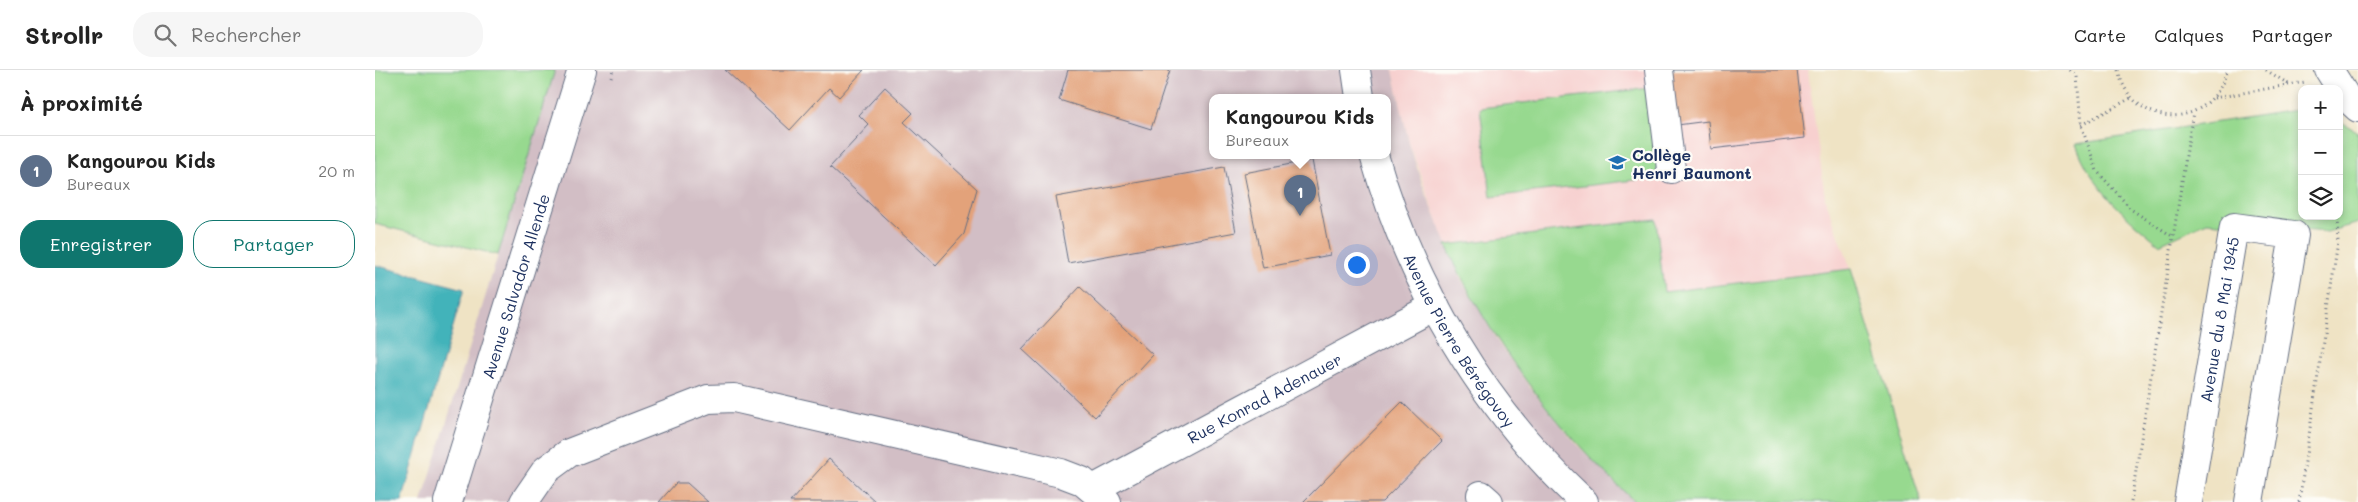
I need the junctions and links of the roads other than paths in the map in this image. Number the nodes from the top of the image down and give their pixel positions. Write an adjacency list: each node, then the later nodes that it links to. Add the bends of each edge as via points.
1 (582, 70): 12 (street, Avenue Salvador Allende)
2 (1355, 70): 5 (street)
3 (1659, 70): 8 (street)
4 (2331, 73): 6 (street)
5 (1360, 94)
6 (2358, 108)
7 (1375, 159): 9 (street, Avenue Pierre Bérégovoy, via 1401,234)
8 (1671, 169)
9 (1435, 306): 10 (street, Rue Konrad Adenauer); 11 (street, Avenue Pierre Bérégovoy, via 1490,395)
10 (1100, 495): 13 (street, via 1082,481 1061,473 723,397 695,404 569,453 546,470)
11 (1576, 499)
12 (448, 502)
13 (524, 502)
14 (2188, 502): 15 (street, Avenue du 8 Mai 1945, via 2233,226 2294,235)
15 (2249, 502)

